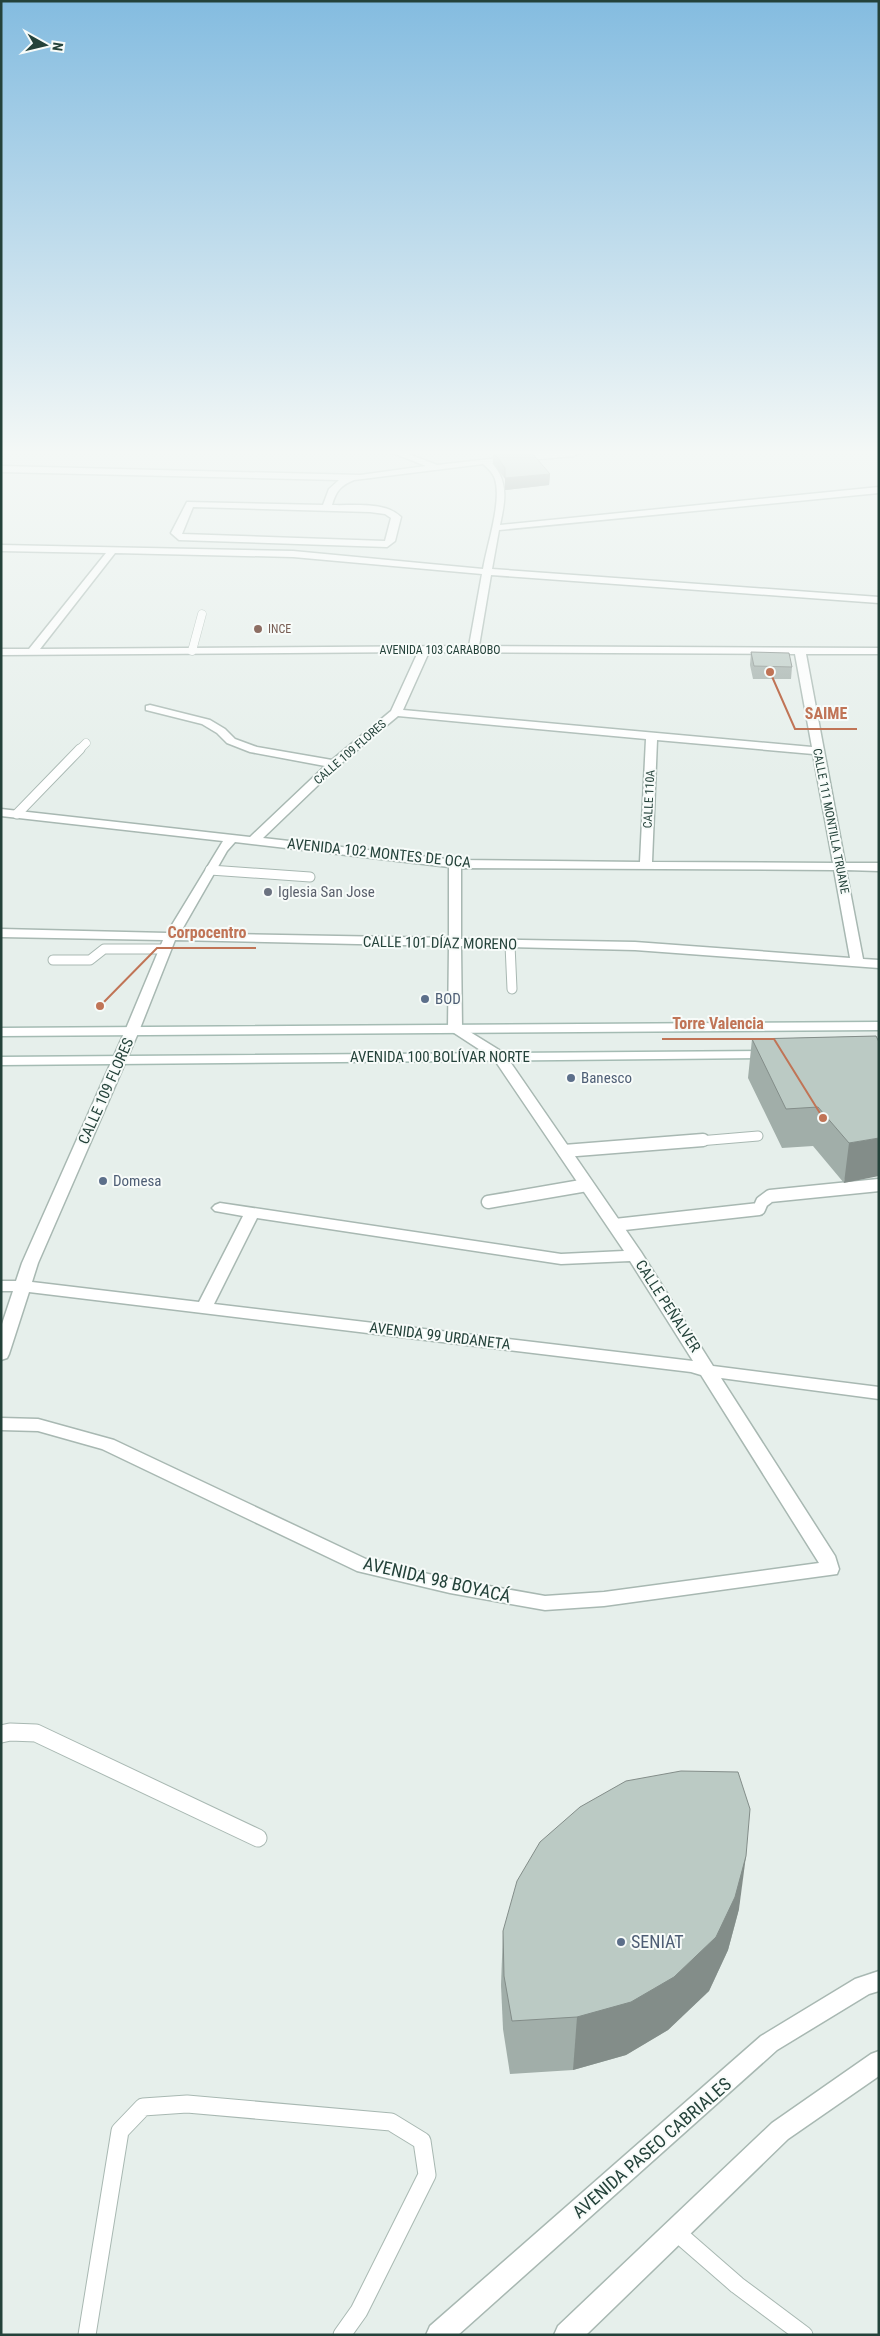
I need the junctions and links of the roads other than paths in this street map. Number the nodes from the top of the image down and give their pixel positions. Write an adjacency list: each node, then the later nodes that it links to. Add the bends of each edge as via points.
1 (103, 562): 13 (street)
2 (380, 562): 4 (street)
3 (490, 562): 4 (street)
4 (488, 572): 5 (street); 8 (street)
5 (879, 600)
6 (202, 614): 9 (lane)
7 (425, 650): 8 (street, AVENIDA 103 CARABOBO); 9 (street, AVENIDA 103 CARABOBO); 15 (street, CALLE 109 FLORES)
8 (473, 650): 10 (street, AVENIDA 103 CARABOBO)
9 (192, 651): 13 (street, AVENIDA 103 CARABOBO)
10 (800, 651): 11 (street, AVENIDA 103 CARABOBO); 18 (street, CALLE 111 MONTILLA TRUANE)
11 (879, 651)
12 (1, 652): 13 (street, AVENIDA 103 CARABOBO)
13 (30, 653)
14 (150, 708): 19 (street, via 206,722 230,741 254,750)
15 (396, 713): 16 (street); 19 (street, CALLE 109 FLORES)
16 (652, 735): 18 (street); 25 (street, CALLE 110A)
17 (86, 743): 21 (lane)
18 (818, 751): 26 (street, CALLE 111 MONTILLA TRUANE)
19 (334, 764): 23 (street, CALLE 109 FLORES)
20 (1, 812): 21 (street, AVENIDA 102 MONTES DE OCA)
21 (17, 814): 22 (street, AVENIDA 102 MONTES DE OCA)
22 (232, 838): 23 (street, AVENIDA 102 MONTES DE OCA); 28 (street, CALLE 109 FLORES)
23 (254, 840): 24 (street, AVENIDA 102 MONTES DE OCA)
24 (455, 864): 25 (street, AVENIDA 102 MONTES DE OCA); 32 (street)
25 (646, 864): 26 (street, AVENIDA 102 MONTES DE OCA)
26 (840, 866): 27 (street, AVENIDA 102 MONTES DE OCA); 35 (street, CALLE 111 MONTILLA TRUANE)
27 (879, 867)
28 (210, 870): 29 (lane); 31 (street, CALLE 109 FLORES)
29 (310, 877)
30 (1, 933): 31 (street, CALLE 101 DÍAZ MORENO)
31 (168, 944): 32 (street, CALLE 101 DÍAZ MORENO); 34 (lane, via 104,948 90,960); 40 (street, CALLE 109 FLORES)
32 (454, 944): 33 (street, CALLE 101 DÍAZ MORENO); 39 (street)
33 (510, 945): 35 (street, CALLE 101 DÍAZ MORENO, via 635,946); 37 (lane)
34 (53, 960)
35 (858, 961): 36 (street, CALLE 101 DÍAZ MORENO)
36 (879, 964)
37 (512, 989)
38 (879, 1026): 39 (street, AVENIDA 100 BOLÍVAR NORTE)
39 (456, 1029): 40 (street, AVENIDA 100 BOLÍVAR NORTE); 43 (street)
40 (132, 1031): 41 (street, AVENIDA 100 BOLÍVAR NORTE); 44 (street, CALLE 109 FLORES)
41 (1, 1032)
42 (789, 1055): 43 (street, AVENIDA 100 BOLÍVAR NORTE)
43 (499, 1056): 44 (street, AVENIDA 100 BOLÍVAR NORTE); 47 (street, CALLE PEÑALVER)
44 (119, 1060): 45 (street, AVENIDA 100 BOLÍVAR NORTE); 56 (street, CALLE 109 FLORES)
45 (1, 1061)
46 (758, 1136): 47 (lane)
47 (564, 1151): 48 (street, CALLE PEÑALVER)
48 (587, 1185): 50 (lane); 53 (street, CALLE PEÑALVER)
49 (879, 1185): 53 (lane, via 770,1196 759,1209)
50 (488, 1202)
51 (220, 1208): 52 (street)
52 (252, 1213): 54 (street, via 561,1259); 57 (street)
53 (614, 1225): 54 (street, CALLE PEÑALVER)
54 (635, 1256): 59 (street, CALLE PEÑALVER)
55 (1, 1286): 56 (street, AVENIDA 99 URDANETA)
56 (22, 1286): 57 (street, AVENIDA 99 URDANETA); 58 (street, CALLE 109 FLORES)
57 (204, 1308): 59 (street, AVENIDA 99 URDANETA, via 692,1366)
58 (1, 1354)
59 (709, 1371): 60 (street, AVENIDA 99 URDANETA); 62 (street, CALLE PEÑALVER)
60 (879, 1393)
61 (1, 1424): 62 (street, AVENIDA 98 BOYACÁ, via 38,1425 108,1444 364,1566 546,1604 827,1571)
62 (828, 1561)
63 (1, 1734): 64 (lane, via 36,1733)
64 (258, 1838)
65 (879, 1982): 70 (street, AVENIDA PASEO CABRIALES, via 863,1986 769,2043)
66 (879, 2062): 67 (street, via 780,2131)
67 (675, 2231): 71 (street); 72 (lane)
68 (87, 2335): 69 (lane, via 120,2131 143,2107 187,2104 391,2122 422,2141 427,2175 359,2311)
69 (342, 2335)
70 (439, 2335)
71 (567, 2335)
72 (804, 2335)

